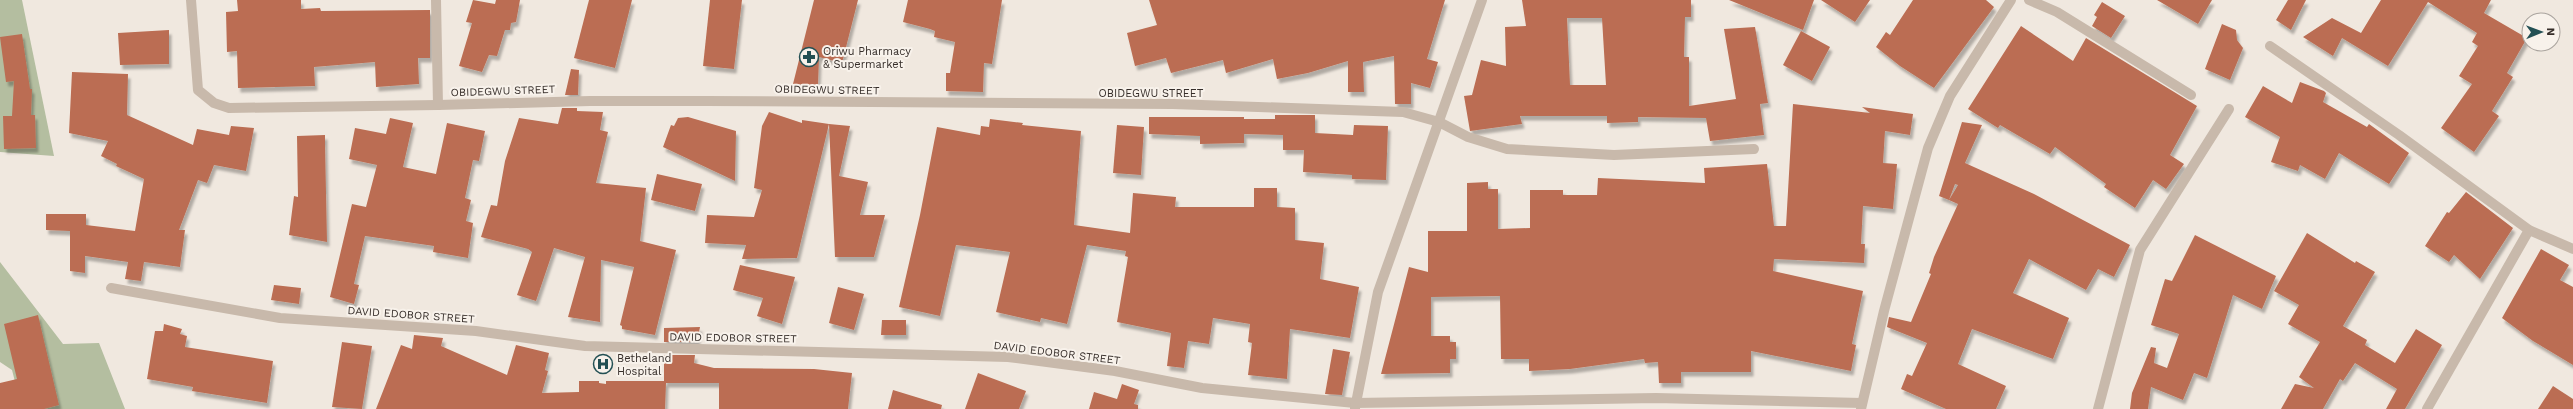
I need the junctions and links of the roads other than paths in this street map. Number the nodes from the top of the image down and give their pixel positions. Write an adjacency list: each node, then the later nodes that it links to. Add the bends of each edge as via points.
1 (191, 0): 8 (street, OBIDEGWU STREET, via 198,90 214,103 228,108)
2 (436, 0): 8 (street)
3 (1482, 0): 10 (street)
4 (2011, 0): 16 (street, via 1950,96 1928,148 1884,311)
5 (2029, 0): 7 (street, via 2057,12)
6 (2270, 46): 12 (street)
7 (2191, 95)
8 (438, 106): 10 (street, OBIDEGWU STREET, via 590,100 1173,104 1403,112)
9 (2229, 109): 17 (street, via 2140,250)
10 (1439, 122): 11 (street, OBIDEGWU STREET, via 1468,137 1507,149 1614,155); 15 (street, via 1378,292)
11 (1754, 149)
12 (2528, 230): 13 (street); 18 (street)
13 (2573, 249)
14 (111, 288): 15 (street, DAVID EDOBOR STREET, via 280,318 476,331 585,346 1008,357 1115,371 1202,388)
15 (1355, 406): 16 (street, DAVID EDOBOR STREET, via 1656,398)
16 (1862, 406)
17 (2098, 409)
18 (2427, 409)

